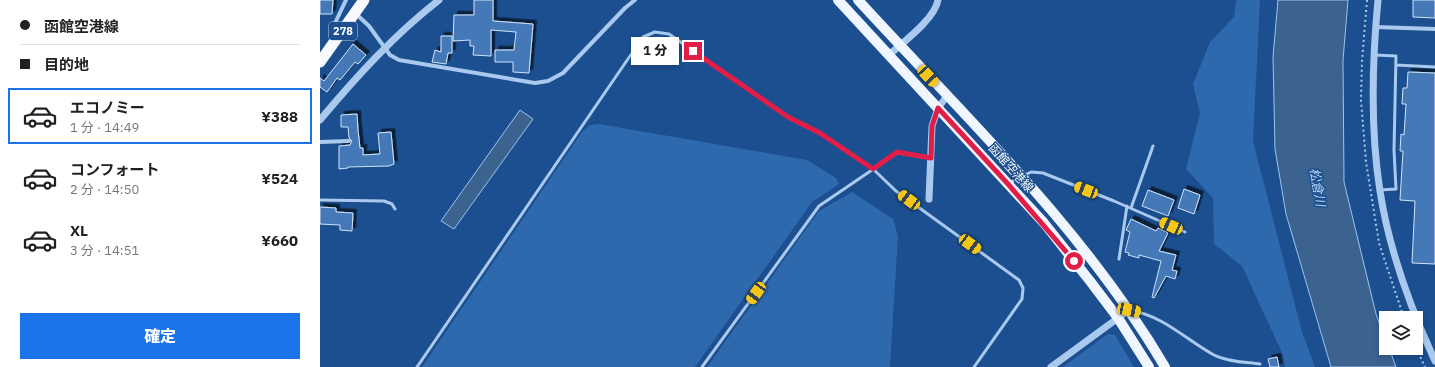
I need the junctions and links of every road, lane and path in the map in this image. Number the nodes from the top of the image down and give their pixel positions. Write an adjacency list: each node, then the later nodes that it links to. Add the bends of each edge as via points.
1 (346, 0): 12 (street, via 336,22)
2 (364, 0): 9 (highway, 278)
3 (439, 0): 14 (street)
4 (634, 0): 14 (street, via 563,73 541,82 398,60)
5 (838, 0): 16 (main road, 函館空港線)
6 (858, 0): 13 (main road, 函館空港線)
7 (938, 0): 13 (street, via 923,24)
8 (1378, 0): 10 (street)
9 (356, 13): 12 (highway, 278); 14 (street, via 369,26)
10 (1375, 27): 11 (street); 15 (street)
11 (1435, 29)
12 (337, 39): 17 (highway, 278)
13 (900, 46): 16 (street); 20 (main road, 函館空港線)
14 (384, 49): 22 (street, via 364,68)
15 (1373, 55): 18 (lane, via 1396,56); 31 (street, via 1372,100)
16 (889, 56): 21 (main road, 函館空港線)
17 (321, 57)
18 (1396, 66): 19 (lane); 31 (lane, via 1396,189)
19 (1435, 67)
20 (947, 96): 21 (street); 29 (main road, 函館空港線)
21 (938, 108): 27 (street, via 932,126); 30 (main road, 函館空港線)
22 (320, 120)
23 (348, 141): 24 (street)
24 (320, 142)
25 (1152, 146): 35 (lane)
26 (919, 156): 27 (street); 28 (lane, via 897,152)
27 (931, 158): 32 (street)
28 (873, 169): 44 (lane, via 820,133 788,117 669,34 655,32 643,37); 45 (lane, via 819,206); 46 (lane, via 896,191 1019,280 1023,288 1022,299)
29 (1020, 176): 30 (lane); 34 (lane, via 1030,172 1043,173); 39 (main road, 函館空港線, via 1076,240)
30 (1008, 184): 40 (main road, 函館空港線, via 1066,251)
31 (1380, 190): 42 (street, via 1395,257)
32 (930, 199)
33 (320, 200): 36 (lane, via 384,201 392,204)
34 (1127, 206): 35 (lane); 38 (lane)
35 (1131, 208): 37 (lane)
36 (395, 209)
37 (1184, 232)
38 (1119, 259)
39 (1129, 310): 40 (street); 43 (lane, via 1153,318 1216,356); 49 (main road, 函館空港線)
40 (1118, 318): 47 (street); 48 (main road, 函館空港線)
41 (1419, 355): 50 (path)
42 (1435, 361)
43 (1260, 364)
44 (417, 367)
45 (702, 367)
46 (974, 367)
47 (1051, 367)
48 (1149, 367)
49 (1165, 367)
50 (1425, 367)

